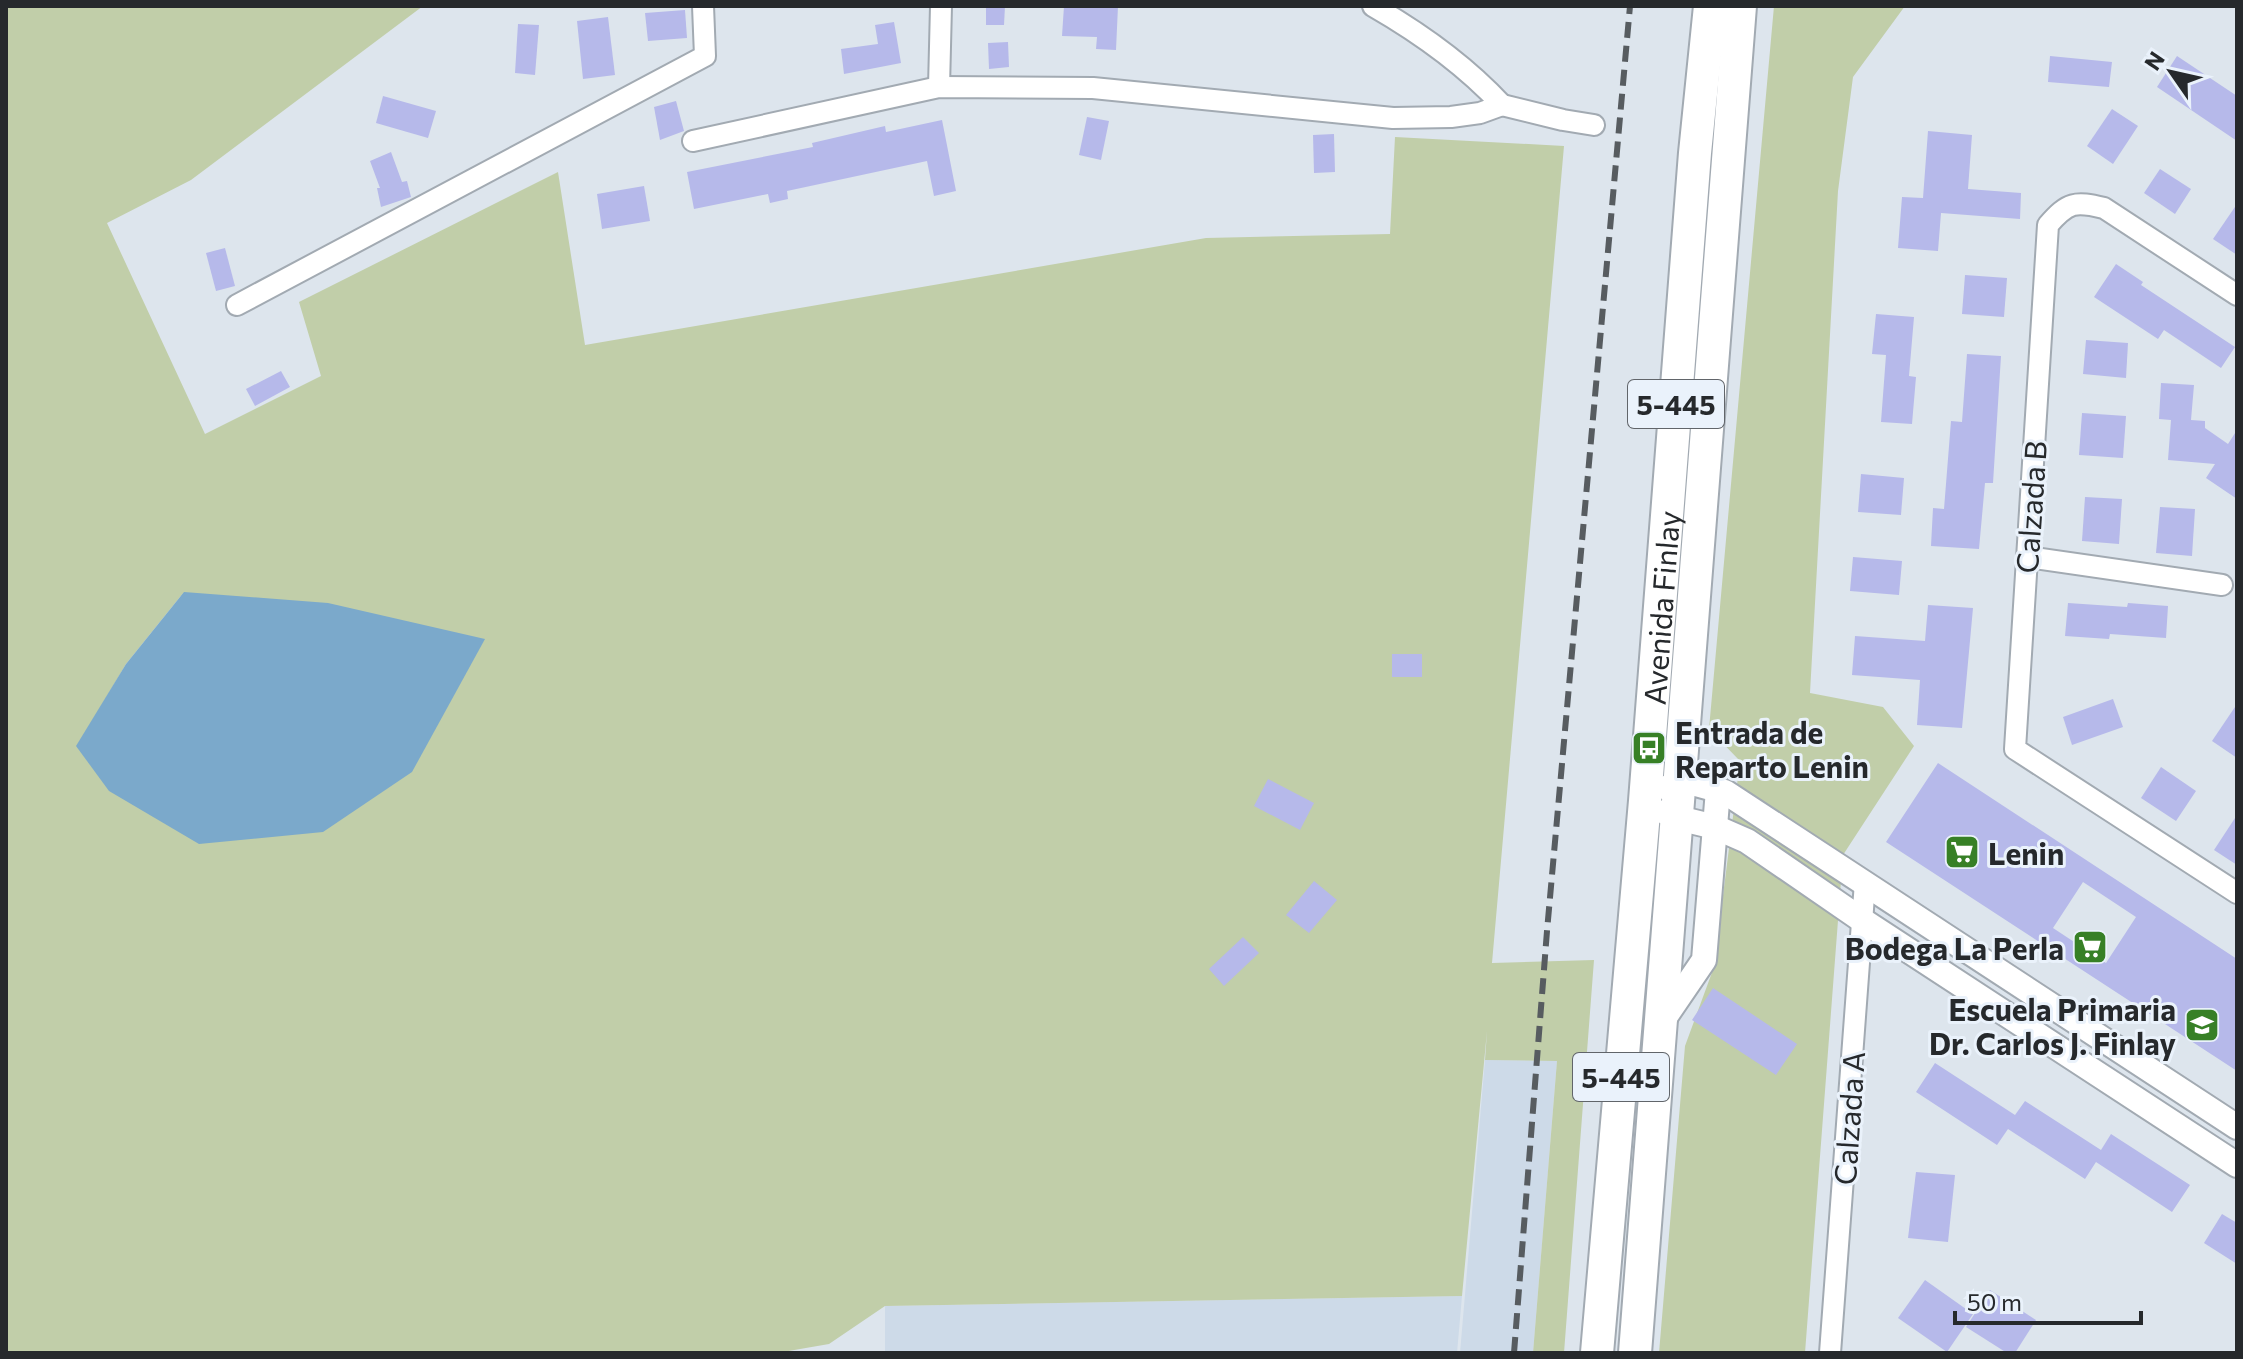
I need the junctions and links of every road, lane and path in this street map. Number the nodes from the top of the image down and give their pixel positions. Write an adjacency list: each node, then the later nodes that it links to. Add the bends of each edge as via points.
1 (703, 6): 11 (street, via 705,56)
2 (941, 6): 6 (street)
3 (1373, 6): 7 (street, via 1415,30)
4 (1710, 6): 16 (highway, Avenida Finlay / 5-445)
5 (1740, 6): 14 (highway, Avenida Finlay / 5-445)
6 (939, 87): 7 (street, via 1093,88 1393,118 1451,117); 9 (street)
7 (1502, 105): 8 (street)
8 (1594, 125)
9 (693, 141)
10 (2237, 295): 12 (street, Calzada B, via 2104,208 2079,202 2061,210 2048,225)
11 (237, 305)
12 (2027, 557): 13 (street); 20 (street, Calzada B, via 2015,749)
13 (2222, 585)
14 (1681, 780): 15 (street); 16 (street); 17 (highway, Avenida Finlay / 5-445)
15 (1718, 790): 18 (street); 19 (street)
16 (1645, 801): 17 (street); 26 (highway, Avenida Finlay / 5-445)
17 (1678, 818): 18 (street); 22 (highway, Avenida Finlay / 5-445)
18 (1716, 828): 21 (street, via 1747,841); 22 (street, via 1704,960)
19 (1865, 882): 21 (street, Calzada A); 23 (street)
20 (2237, 893)
21 (1862, 920): 24 (street); 25 (street, Calzada A)
22 (1661, 1023): 27 (highway, Avenida Finlay / 5-445)
23 (2237, 1127)
24 (2234, 1156)
25 (1836, 1349)
26 (1597, 1353)
27 (1635, 1353)

